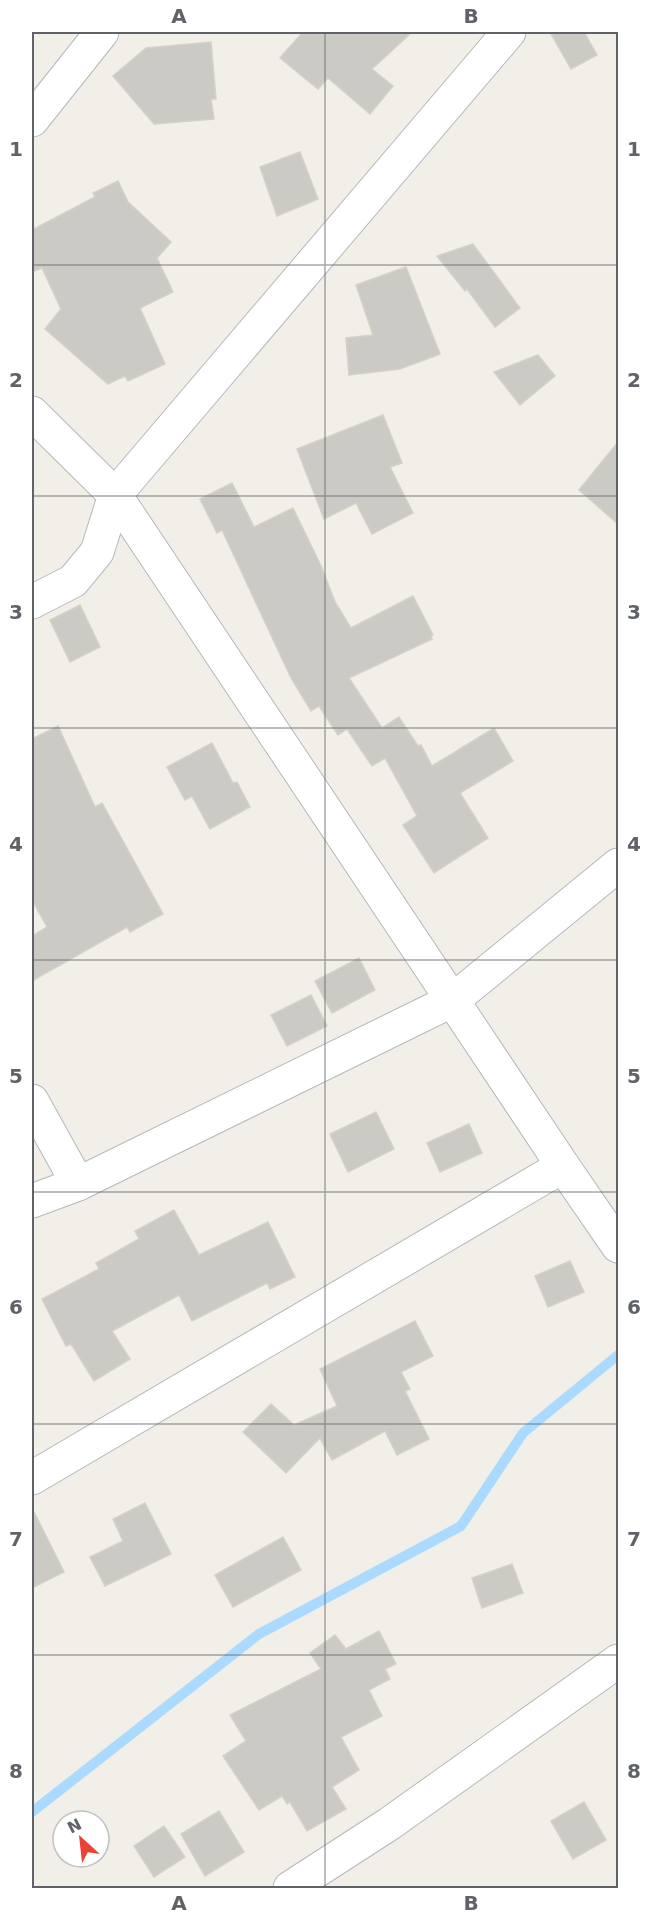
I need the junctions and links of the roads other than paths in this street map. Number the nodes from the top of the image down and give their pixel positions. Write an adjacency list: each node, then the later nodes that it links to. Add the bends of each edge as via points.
1 (102, 32): 3 (street)
2 (509, 32): 5 (street)
3 (32, 120)
4 (32, 414): 5 (street)
5 (115, 495): 6 (street, via 96,552 73,581); 8 (street)
6 (32, 602)
7 (618, 865): 8 (street)
8 (453, 1000): 10 (street); 11 (street)
9 (32, 1101): 11 (street)
10 (563, 1166): 13 (street); 14 (street)
11 (78, 1184): 12 (street)
12 (32, 1201)
13 (618, 1246)
14 (32, 1478)
15 (618, 1661): 16 (street, via 389,1824)
16 (290, 1888)

